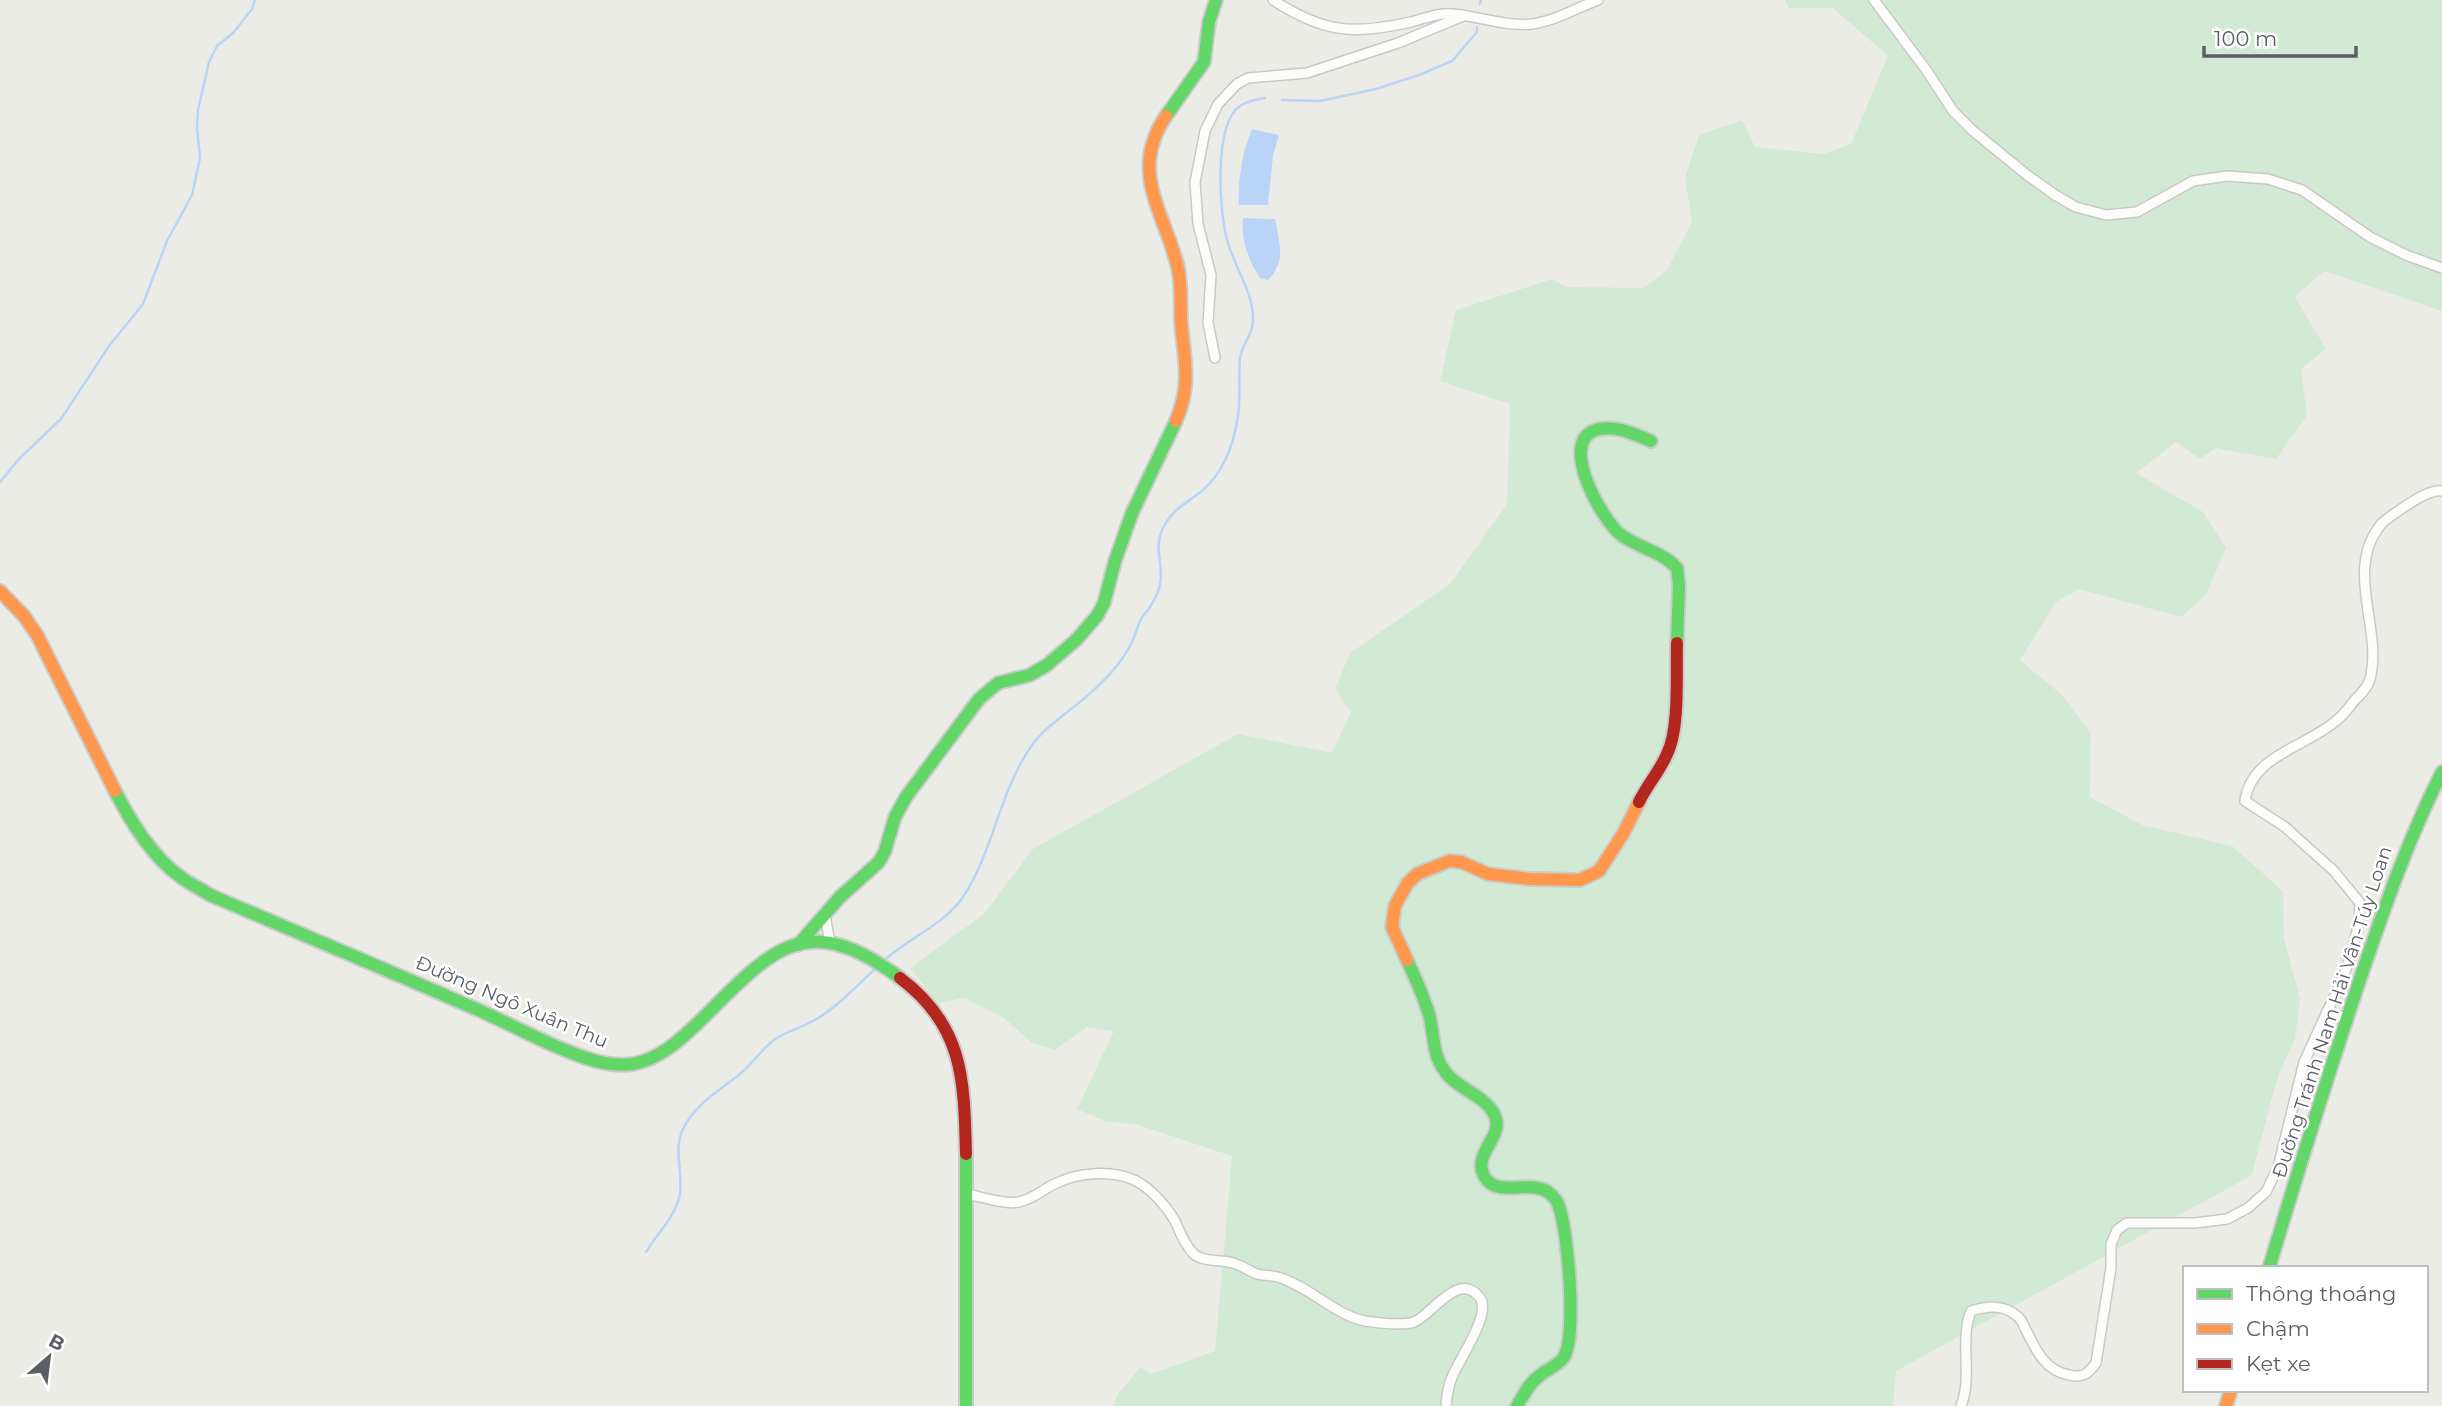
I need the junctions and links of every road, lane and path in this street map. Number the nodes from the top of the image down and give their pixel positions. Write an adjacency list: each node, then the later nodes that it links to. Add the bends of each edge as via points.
1 (1216, 0): 12 (main road, via 1202,65 1166,116 1147,156 1149,180 1181,283 1186,391 1134,510 1108,594 1097,616 1050,663 1030,675 1000,681 979,699 906,797 879,862)
2 (1273, 0): 5 (street, via 1297,15 1349,31 1451,13)
3 (1598, 0): 5 (street, via 1531,24)
4 (1874, 0): 6 (street, via 1972,131 2076,207 2106,215 2137,212 2193,181 2227,176 2268,179 2302,190 2406,256)
5 (1463, 16): 7 (street, via 1307,73 1248,78 1218,104 1205,131 1195,182 1198,224 1211,275 1208,323)
6 (2442, 268)
7 (1215, 358)
8 (1651, 441): 21 (main road, via 1622,430 1592,430 1580,447 1579,460 1614,528 1677,568 1674,727 1667,755 1599,871 1580,880 1530,879 1488,874 1450,861 1417,874 1400,894 1391,918 1424,1000 1442,1069 1495,1115 1497,1124 1481,1160 1486,1180 1502,1188 1546,1190 1561,1213 1570,1314 1566,1353 1534,1380)
9 (2442, 491): 15 (street, via 2409,504 2379,526 2370,542 2364,573 2373,660 2365,690 2337,721 2269,763 2246,789 2245,801 2285,827 2334,871 2360,903 2356,939)
10 (0, 591): 14 (main road, Đường Ngô Xuân Thu, via 37,635 124,808 149,846 180,877 210,895 564,1048 612,1064 653,1059 690,1030 744,975 776,951)
11 (2442, 772): 16 (main road, Đường Tránh Nam Hải Vân-Túy Loan, via 2399,867)
12 (825, 915): 13 (street); 14 (main road)
13 (830, 943): 14 (main road, Đường Ngô Xuân Thu); 17 (main road, Đường Ngô Xuân Thu, via 866,954 905,981 942,1020 961,1067)
14 (798, 945)
15 (2328, 1012): 16 (street); 22 (street, via 2304,1062 2278,1167 2266,1192 2228,1219 2127,1223 2117,1230 2111,1244 2096,1363 2088,1374 2065,1374 2046,1364 2020,1317 2004,1308 1971,1311 1965,1325 1967,1392)
16 (2346, 1018): 18 (main road, Đường Tránh Nam Hải Vân-Túy Loan)
17 (967, 1194): 19 (main road, Đường Ngô Xuân Thu); 20 (street, via 1017,1203 1081,1176 1129,1178 1159,1201 1198,1258 1276,1276 1354,1320 1415,1322 1452,1292 1471,1290 1480,1297 1481,1312 1448,1386)
18 (2270, 1266)
19 (966, 1406)
20 (1446, 1406)
21 (1517, 1406)
22 (1961, 1406)

